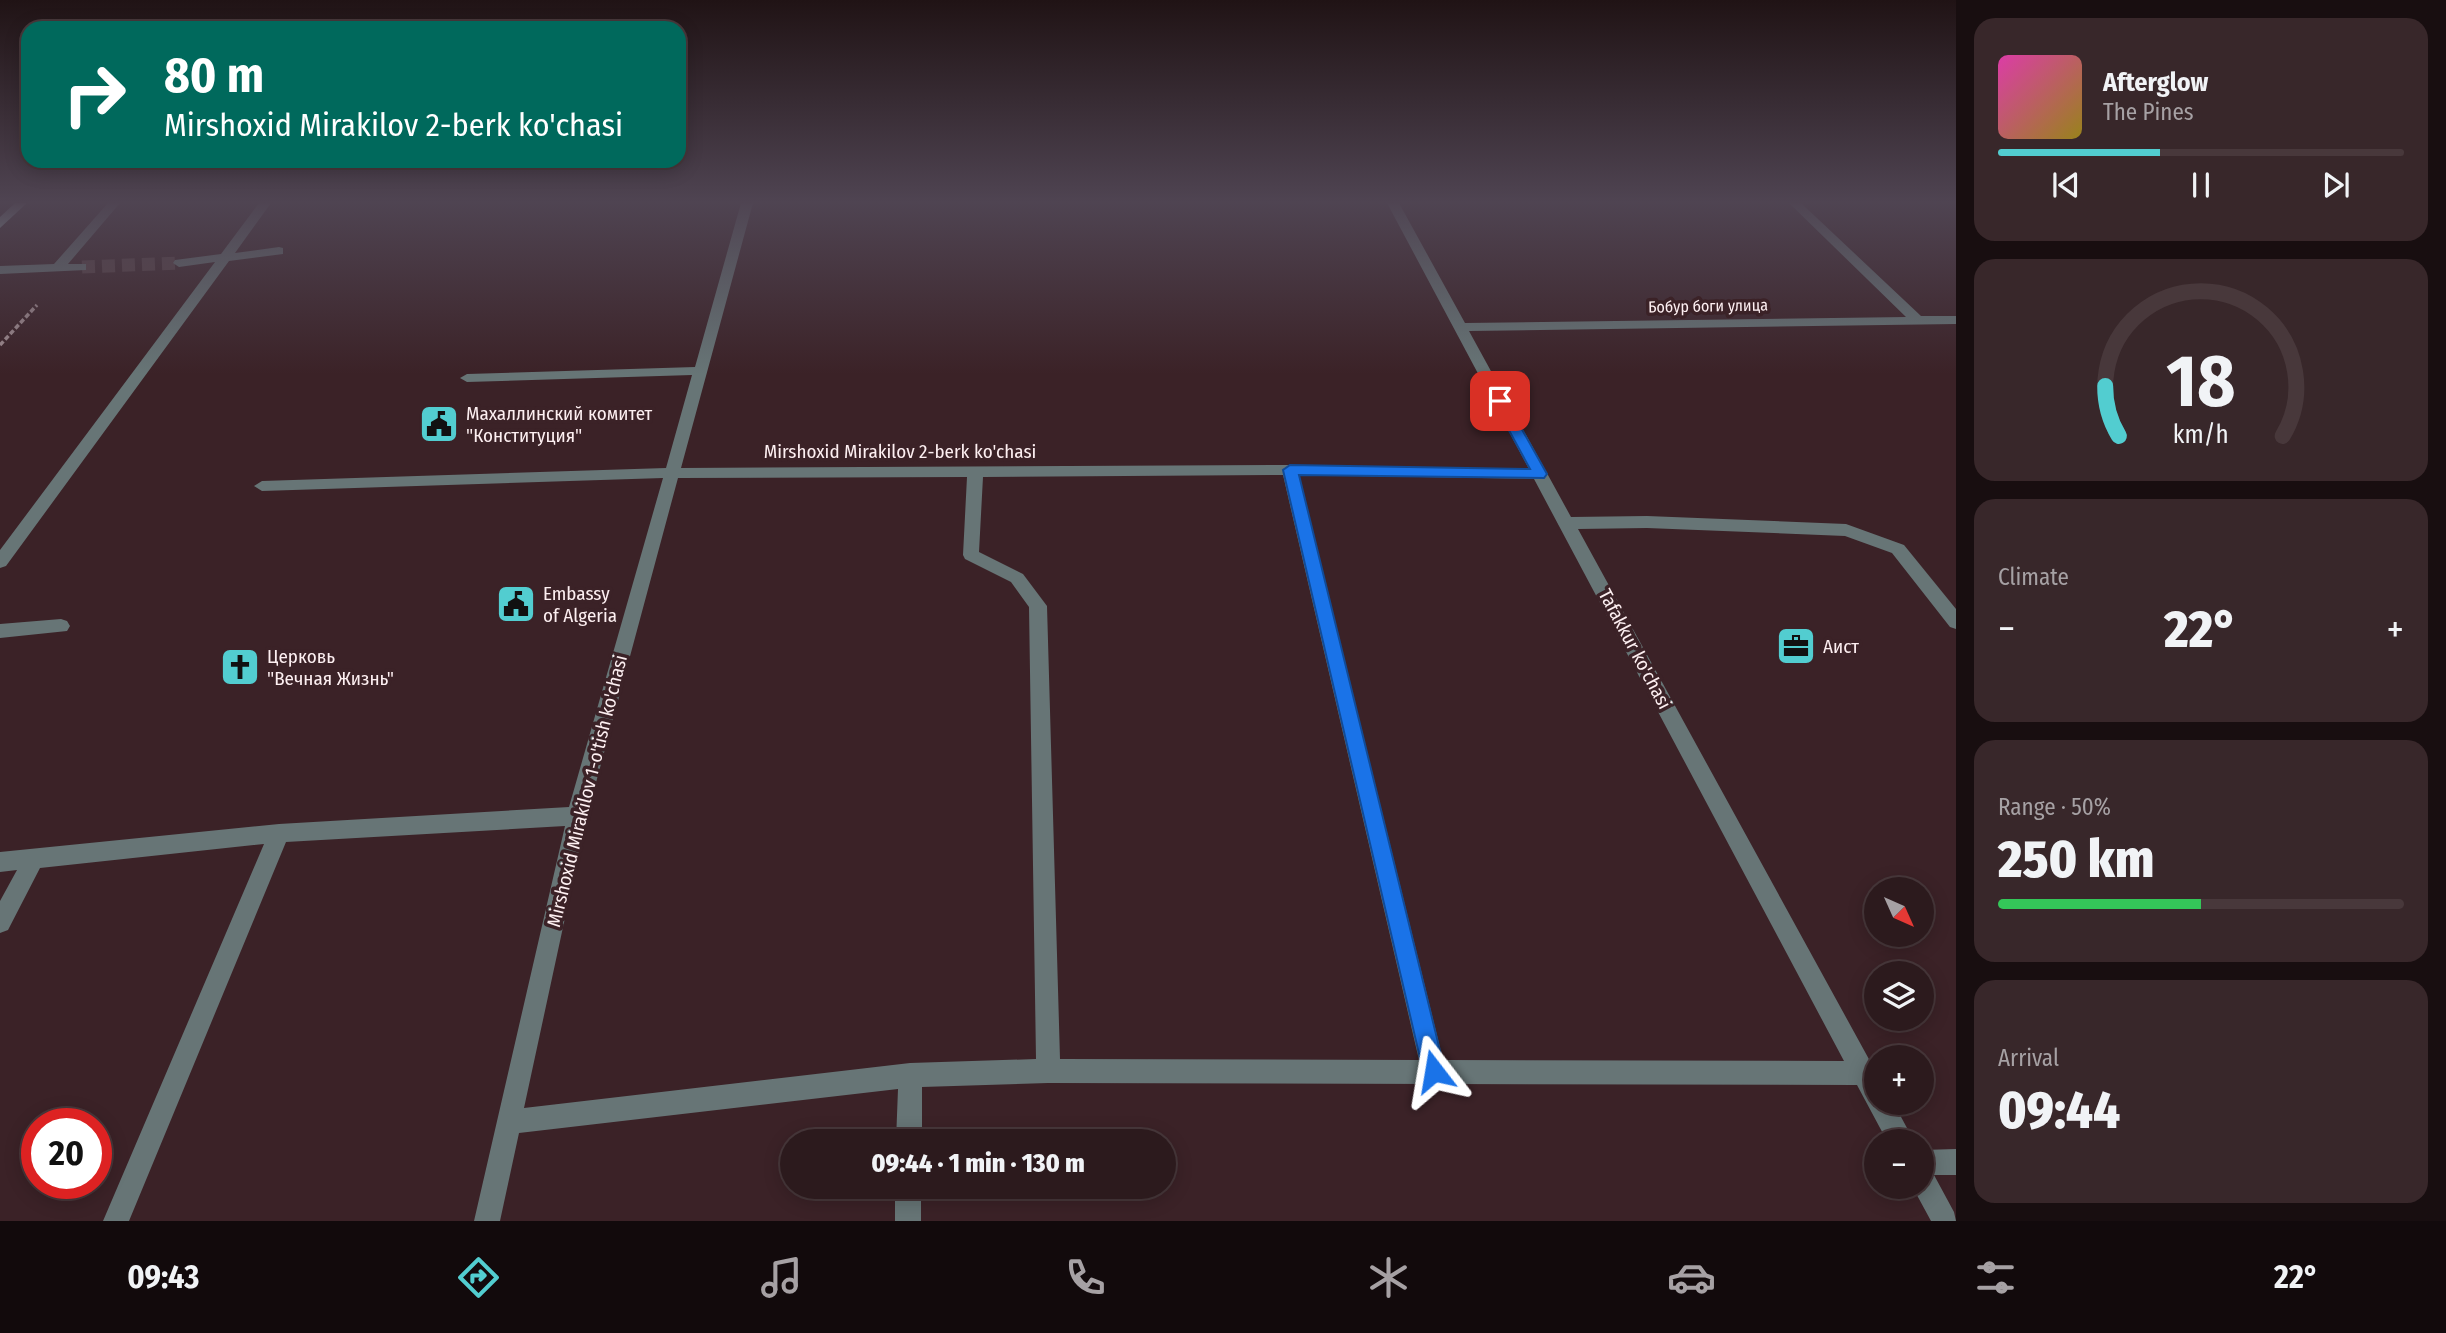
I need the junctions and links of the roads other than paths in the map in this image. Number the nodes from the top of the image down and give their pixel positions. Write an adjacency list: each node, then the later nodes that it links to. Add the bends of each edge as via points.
1 (64, 260): 8 (street)
2 (207, 260): 7 (street)
3 (224, 260): 22 (street)
4 (731, 260): 14 (street, Mirshoxid Mirakilov 1-o'tish ko'chasi)
5 (1424, 260): 13 (street, Tafakkur ko'chasi)
6 (1854, 260): 12 (street)
7 (179, 263)
8 (58, 267): 9 (street); 10 (street)
9 (82, 267)
10 (0, 270)
11 (1956, 320): 12 (street, Бобур боги улица)
12 (1918, 321): 13 (street, Бобур боги улица)
13 (1460, 327): 19 (street, Tafakkur ko'chasi)
14 (699, 371): 15 (street); 17 (street, Mirshoxid Mirakilov 1-o'tish ko'chasi)
15 (467, 378)
16 (1290, 470): 18 (street, Mirshoxid Mirakilov 2-berk ko'chasi); 19 (street, Mirshoxid Mirakilov 2-berk ko'chasi); 32 (street)
17 (671, 473): 18 (street, Mirshoxid Mirakilov 2-berk ko'chasi); 20 (street, Mirshoxid Mirakilov 2-berk ko'chasi); 26 (street, Mirshoxid Mirakilov 1-o'tish ko'chasi)
18 (975, 473): 31 (street, via 971,555 1017,578 1038,606)
19 (1539, 474): 21 (street, Tafakkur ko'chasi)
20 (262, 486)
21 (1566, 523): 23 (street, via 1846,530 1898,549); 33 (street, Tafakkur ko'chasi)
22 (0, 562)
23 (1956, 622)
24 (61, 626): 25 (street)
25 (0, 631)
26 (577, 816): 27 (street); 35 (street, Mirshoxid Mirakilov 1-o'tish ko'chasi)
27 (279, 833): 28 (street); 41 (street)
28 (34, 859): 29 (street); 30 (street)
29 (0, 862)
30 (0, 923)
31 (1048, 1071): 32 (street); 34 (street)
32 (1434, 1071): 33 (street)
33 (1863, 1073)
34 (910, 1075): 35 (street); 36 (street)
35 (509, 1122): 42 (street, Mirshoxid Mirakilov 1-o'tish ko'chasi)
36 (909, 1129)
37 (1934, 1162): 38 (street)
38 (1956, 1162)
39 (908, 1199): 43 (street)
40 (1933, 1199): 44 (street)
41 (116, 1221)
42 (487, 1221)
43 (908, 1221)
44 (1945, 1221)

